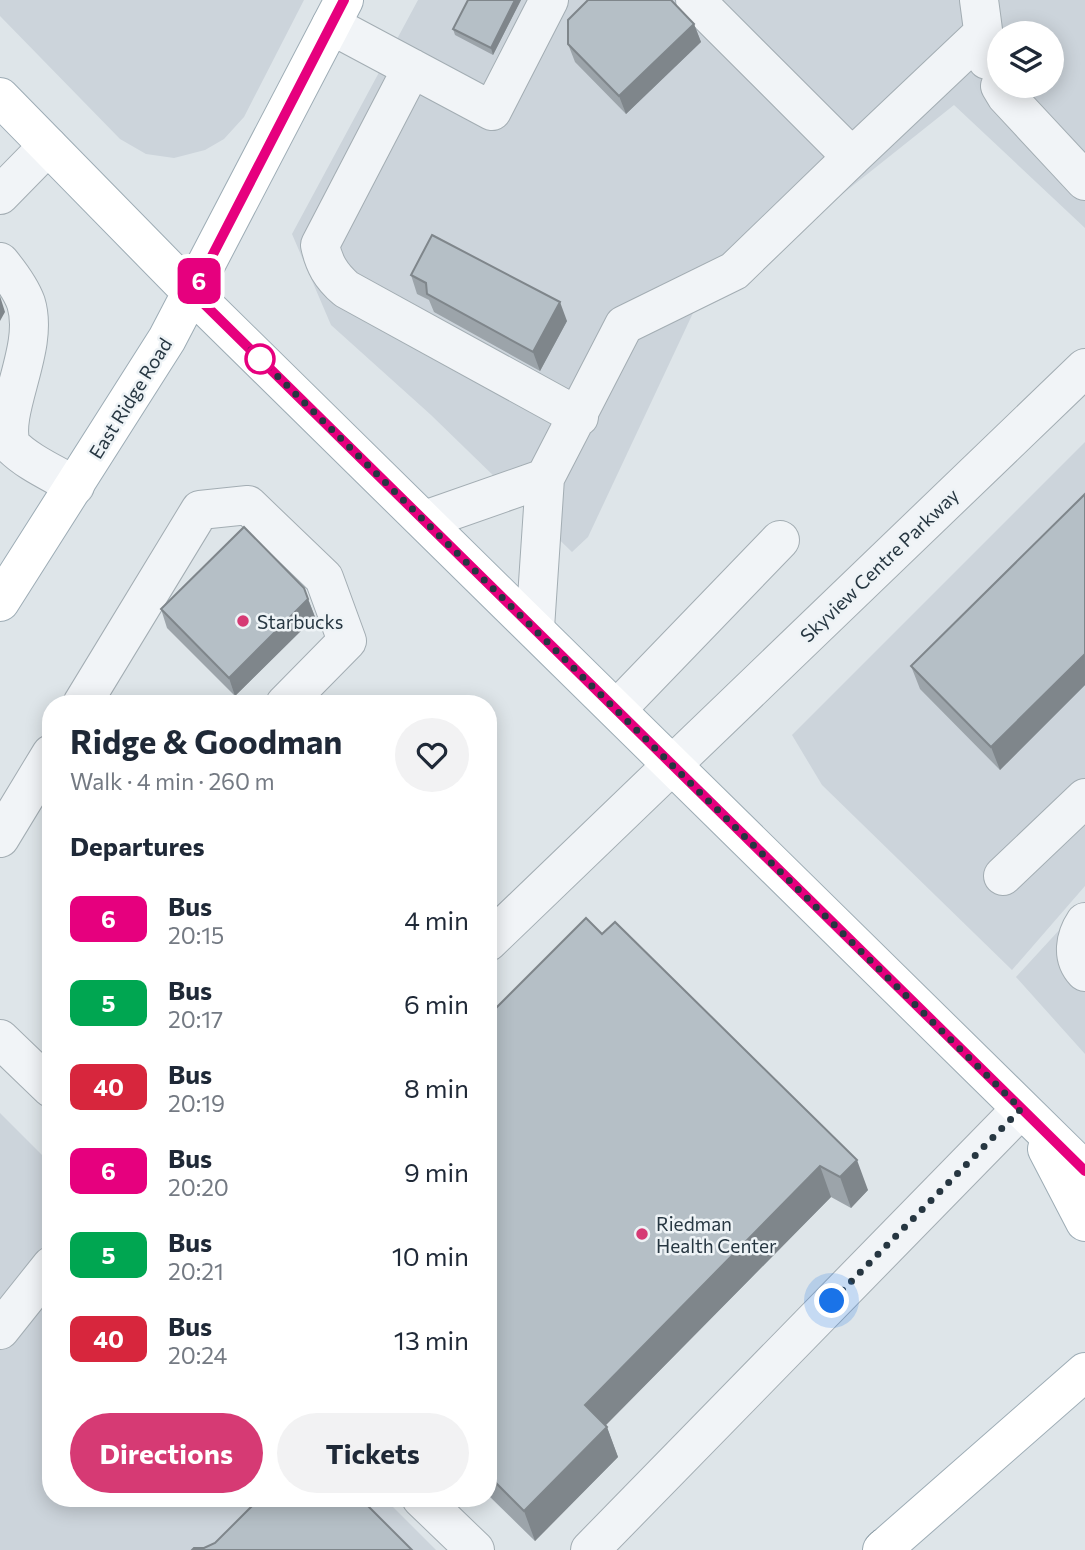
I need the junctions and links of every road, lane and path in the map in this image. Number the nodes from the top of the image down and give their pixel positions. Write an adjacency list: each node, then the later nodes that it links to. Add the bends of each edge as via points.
1 (549, 0): 6 (street, via 492,111)
2 (695, 0): 10 (street)
3 (337, 13): 6 (street); 14 (main road, East Ridge Road)
4 (981, 17): 5 (street); 10 (street)
5 (987, 59)
6 (412, 68): 16 (street, via 320,245 323,259 332,277 346,289)
7 (0, 97): 9 (main road)
8 (1008, 98): 11 (street)
9 (48, 146): 12 (street); 14 (main road)
10 (852, 158): 16 (street, via 734,271 624,325)
11 (1085, 181)
12 (0, 195)
13 (0, 262): 18 (street, via 26,302 28,329 0,407 2,431 12,446)
14 (193, 293): 18 (main road, East Ridge Road); 19 (main road)
15 (1085, 368): 26 (street, Skyview Centre Parkway)
16 (579, 417): 17 (street)
17 (545, 478): 19 (street); 22 (street)
18 (75, 486): 21 (main road, East Ridge Road)
19 (425, 520): 22 (main road)
20 (780, 540): 25 (street)
21 (0, 602)
22 (535, 628): 25 (main road)
23 (94, 695): 24 (street, via 200,510 248,505 324,578 346,641)
24 (294, 695)
25 (617, 709): 26 (main road)
26 (672, 763): 32 (street, Skyview Centre Parkway); 36 (main road)
27 (42, 769): 29 (street)
28 (1085, 798): 30 (street)
29 (0, 838)
30 (1003, 876)
31 (1085, 922): 33 (street, via 1076,938 1076,953)
32 (497, 933)
33 (1085, 972)
34 (0, 1039): 35 (street)
35 (42, 1079)
36 (1021, 1109): 37 (main road); 38 (main road); 47 (street)
37 (1085, 1171)
38 (1085, 1222)
39 (42, 1277): 40 (street)
40 (0, 1330)
41 (1085, 1347): 43 (main road)
42 (1085, 1372): 43 (main road)
43 (1040, 1410): 45 (main road)
44 (430, 1507): 46 (street)
45 (883, 1549)
46 (475, 1550)
47 (590, 1550)

